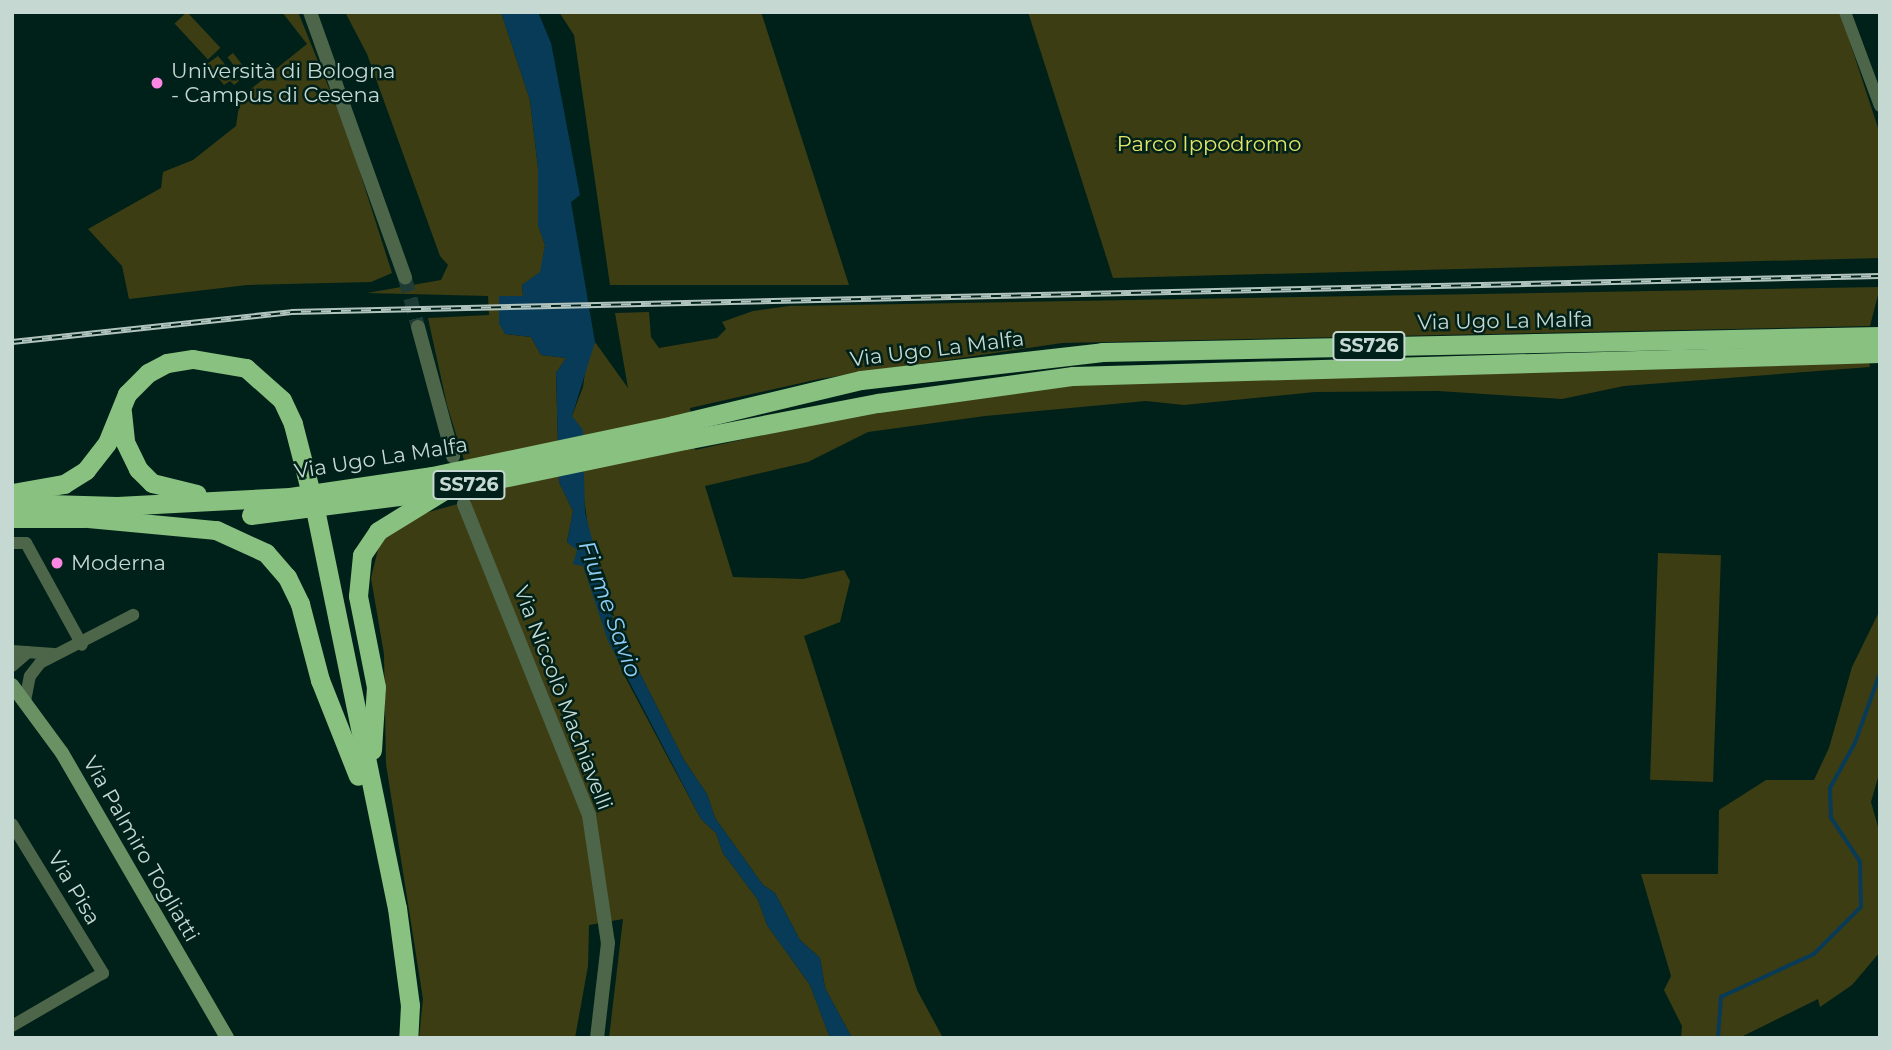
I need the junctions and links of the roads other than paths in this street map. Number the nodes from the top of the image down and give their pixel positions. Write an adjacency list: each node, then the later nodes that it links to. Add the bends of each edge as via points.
1 (310, 12): 4 (street)
2 (1844, 12): 3 (street)
3 (1880, 106)
4 (405, 278)
5 (418, 327): 10 (street)
6 (1880, 336): 9 (highway, Via Ugo La Malfa / SS726, via 1102,352 861,380)
7 (1880, 353): 9 (highway, Via Ugo La Malfa / SS726, via 1073,376)
8 (122, 411): 12 (highway, via 98,459 86,470 64,484); 13 (highway, via 130,456 152,483 192,494); 27 (highway, via 127,394 148,373 167,363 193,359 246,368 282,400 316,509)
9 (679, 433): 11 (highway, Via Ugo La Malfa / SS726, bridge); 13 (highway, Via Ugo La Malfa / SS726, bridge)
10 (453, 456)
11 (445, 490): 17 (highway, Via Ugo La Malfa / SS726, bridge, via 251,515); 27 (highway, via 378,531 362,555 358,573 376,687)
12 (12, 494)
13 (290, 497): 14 (highway, Via Ugo La Malfa / SS726, via 117,506)
14 (12, 503)
15 (464, 504): 33 (street, Via Niccolò Machiavelli, via 589,815 608,943)
16 (12, 518): 17 (highway, Via Ugo La Malfa / SS726)
17 (88, 518): 29 (highway, via 216,530 266,553 278,564 300,604 320,680 353,759)
18 (12, 543): 20 (street, via 26,542)
19 (133, 615): 20 (street)
20 (82, 645): 23 (street)
21 (12, 651): 22 (street)
22 (28, 652): 23 (street); 24 (street)
23 (54, 654): 26 (street, via 30,676)
24 (12, 666)
25 (12, 685): 26 (main road, Via Palmiro Togliatti)
26 (24, 701): 31 (main road, Via Palmiro Togliatti, via 62,753)
27 (372, 796): 29 (highway)
28 (12, 824): 30 (street, Via Pisa, via 103,973)
29 (397, 908): 32 (highway, via 410,1005)
30 (12, 1026)
31 (227, 1038)
32 (408, 1038)
33 (597, 1038)

